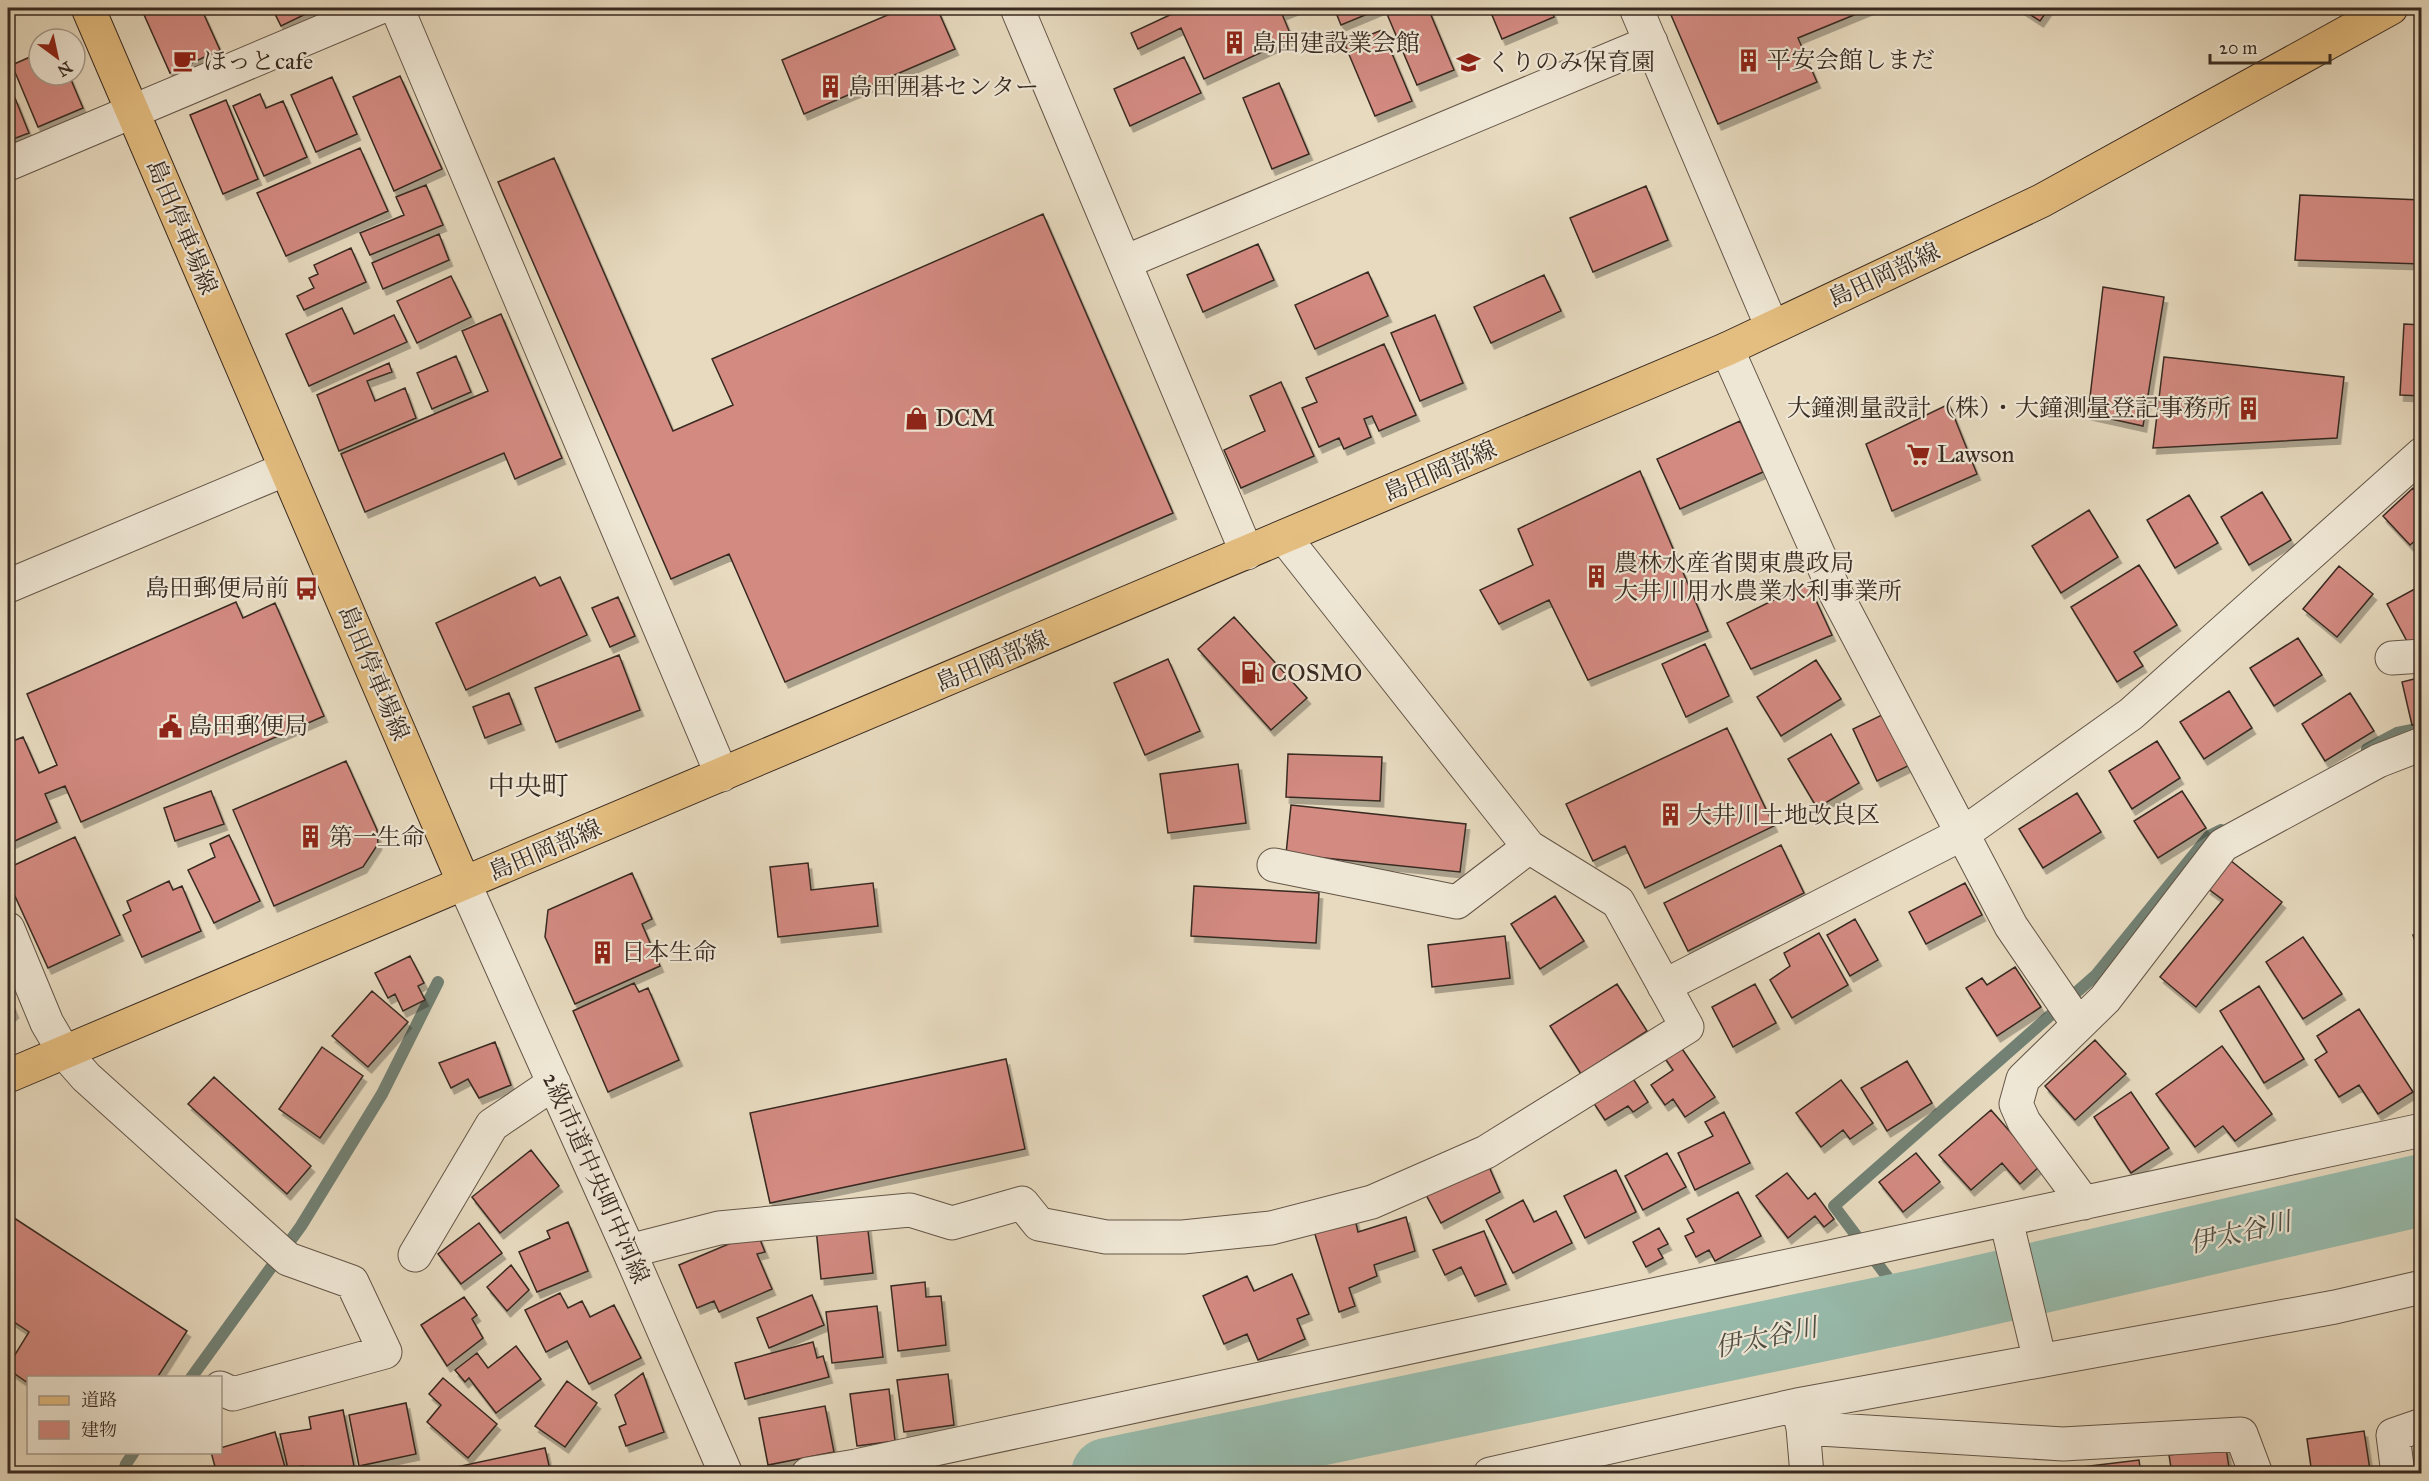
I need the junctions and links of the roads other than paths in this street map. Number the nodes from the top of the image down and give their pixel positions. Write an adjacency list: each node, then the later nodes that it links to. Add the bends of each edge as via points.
1 (88, 8): 8 (main road, 島田停車場線)
2 (378, 8): 8 (street)
3 (397, 8): 19 (street)
4 (1636, 8): 7 (street)
5 (2391, 8): 11 (main road, 島田岡部線, via 2041,201)
6 (1029, 11): 10 (street)
7 (1651, 42): 10 (street); 11 (street)
8 (132, 111): 9 (street); 14 (main road, 島田停車場線)
9 (8, 164)
10 (1125, 262): 16 (street)
11 (1772, 327): 12 (main road, 島田岡部線)
12 (1727, 349): 15 (main road, 島田岡部線); 20 (street, via 1836,594)
13 (2421, 454): 20 (street, via 2131,714)
14 (286, 469): 17 (street); 23 (main road, 島田停車場線)
15 (1285, 538): 16 (main road, 島田岡部線); 21 (street)
16 (1247, 554): 19 (main road, 島田岡部線)
17 (8, 586)
18 (2421, 744): 26 (street, via 2378,761 2223,845 2105,999)
19 (722, 775): 23 (main road, 島田岡部線)
20 (1964, 833): 25 (street); 26 (street, via 2012,926)
21 (1529, 847): 22 (street, via 1457,902); 25 (street, via 1618,902)
22 (1274, 865)
23 (465, 884): 27 (main road); 29 (street, 2級市道中央町中河線)
24 (8, 929): 27 (street, via 47,1023)
25 (1664, 986): 33 (street, via 1687,1027 1486,1152 1372,1202 1271,1228 1182,1237 1106,1237 1039,1224 1022,1203 952,1223 910,1210 719,1228)
26 (2078, 1024): 31 (street, via 2023,1079 2016,1104 2024,1122)
27 (64, 1052): 28 (main road); 37 (street, via 86,1077 280,1251 352,1282 385,1352 233,1394)
28 (8, 1076)
29 (554, 1083): 33 (street, 2級市道中央町中河線); 34 (street, via 492,1125)
30 (2421, 1130): 31 (street)
31 (2085, 1203): 32 (street)
32 (2006, 1220): 36 (street); 41 (street, via 856,1466)
33 (629, 1251): 40 (street, 2級市道中央町中河線)
34 (415, 1255)
35 (2421, 1287): 36 (street, via 2336,1307)
36 (2040, 1361): 38 (street)
37 (222, 1389)
38 (1800, 1417): 42 (street); 43 (street); 44 (street, via 2063,1444 2241,1434)
39 (2421, 1425): 45 (street, via 2393,1435)
40 (726, 1473)
41 (808, 1473)
42 (1490, 1473)
43 (1807, 1473)
44 (2256, 1473)
45 (2398, 1473)

